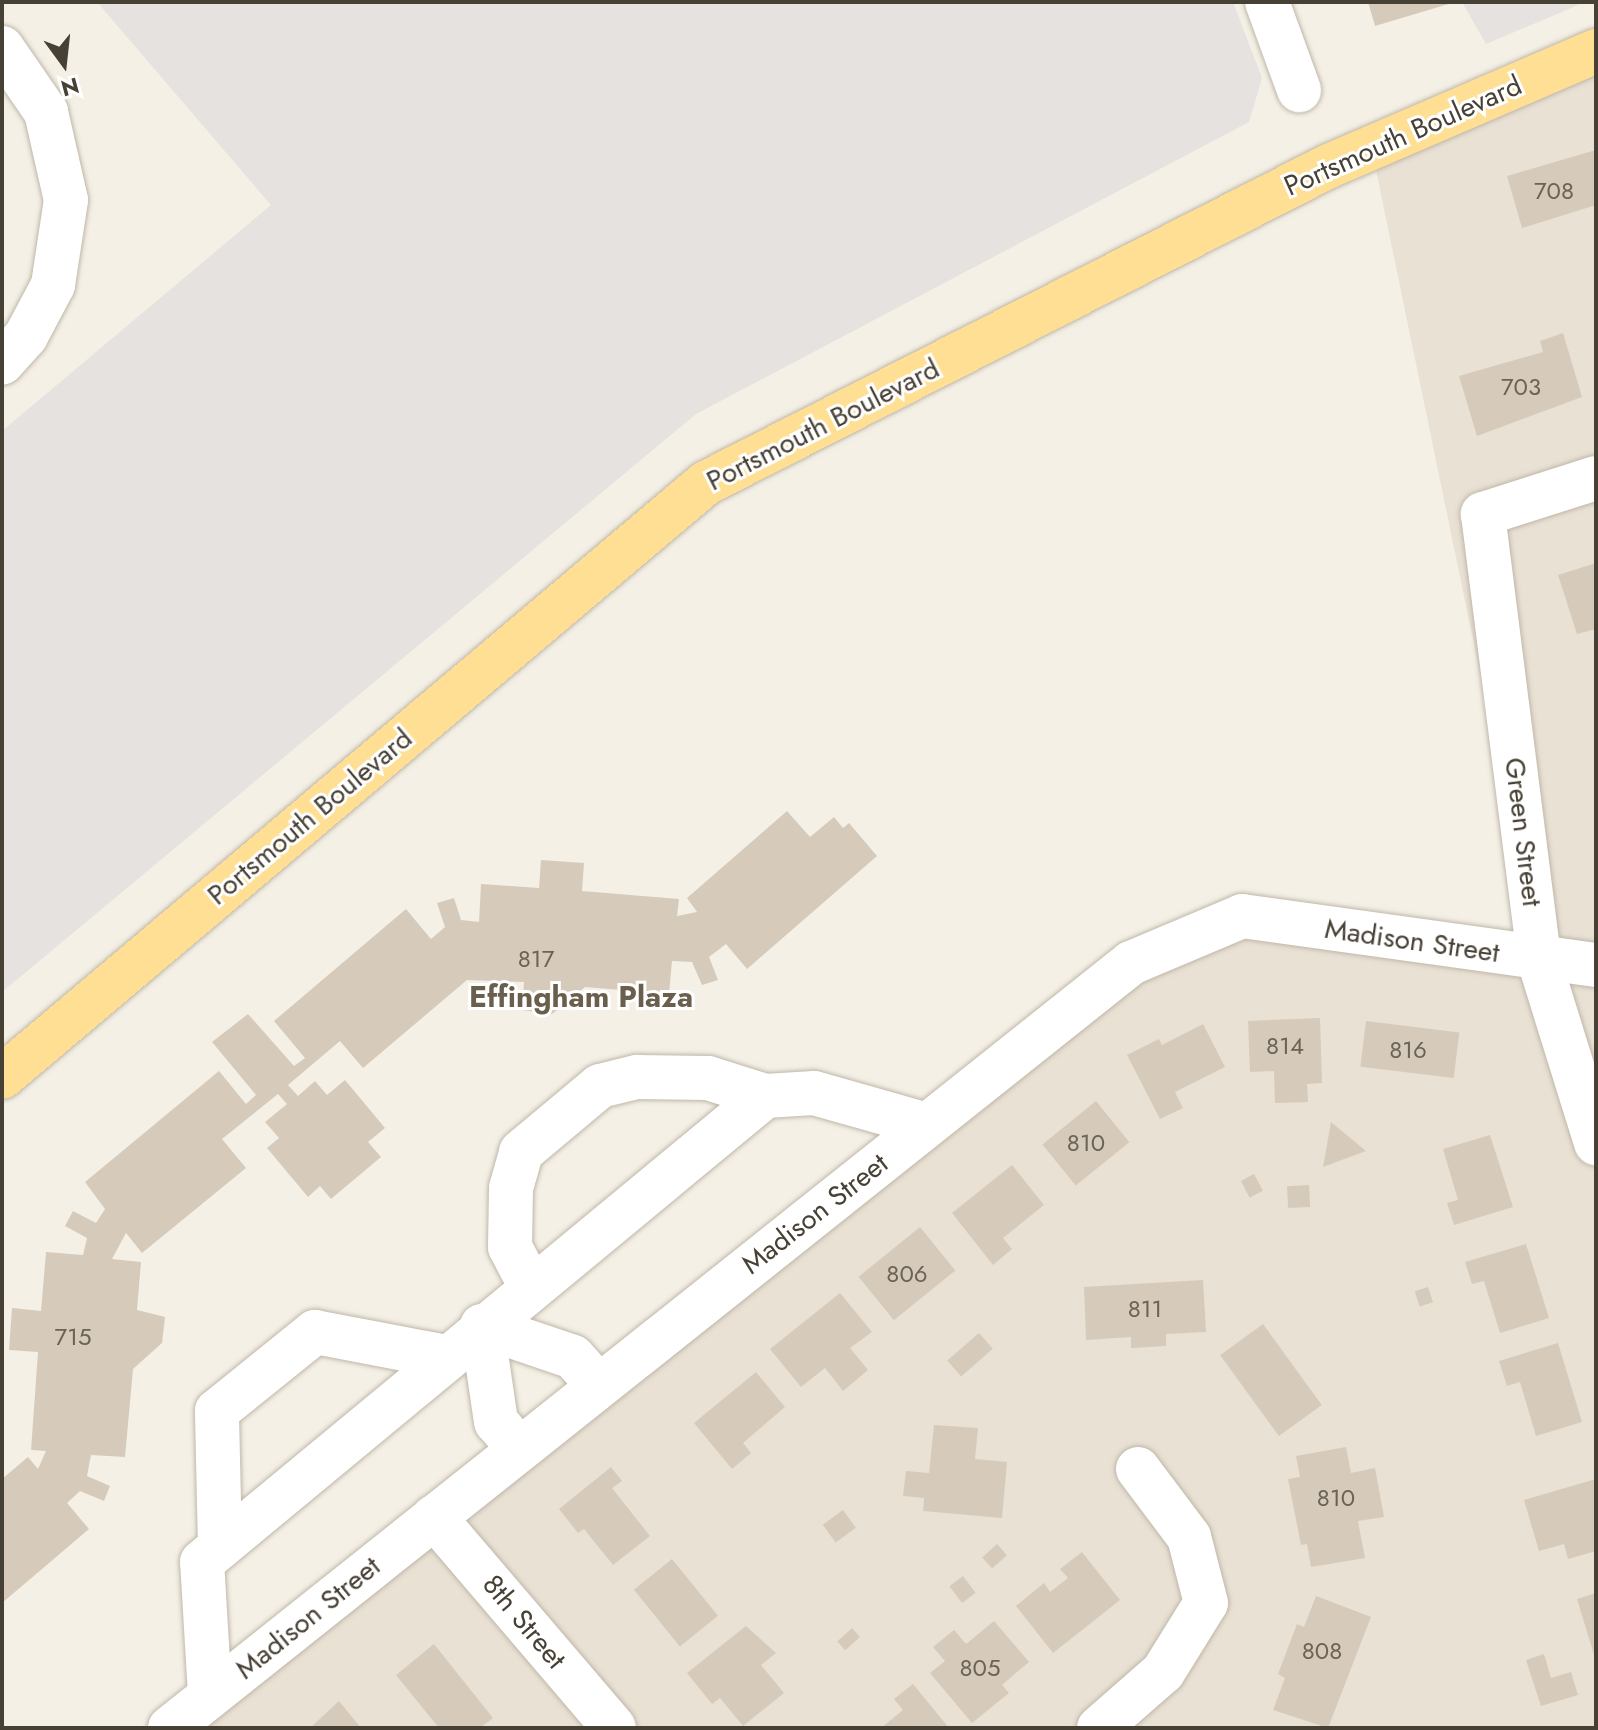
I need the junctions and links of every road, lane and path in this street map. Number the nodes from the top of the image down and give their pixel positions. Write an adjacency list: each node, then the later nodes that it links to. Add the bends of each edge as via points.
1 (1267, 2): 4 (street)
2 (2, 48): 5 (street, via 46,112 66,200 53,285 26,336)
3 (1596, 51): 9 (main road, Portsmouth Boulevard, via 1329,166 706,483)
4 (1299, 90)
5 (2, 363)
6 (1596, 478): 7 (street, Green Street, via 1483,514)
7 (1539, 960): 8 (street, Madison Street); 11 (street, Madison Street, via 1242,916 1131,963); 12 (street, Green Street)
8 (1596, 965)
9 (2, 1077)
10 (765, 1096): 11 (street, via 814,1093); 13 (street); 13 (street, via 708,1078 637,1077 600,1086 521,1152 511,1188 510,1247)
11 (927, 1125): 16 (street, Madison Street)
12 (1596, 1143)
13 (531, 1287): 14 (street)
14 (482, 1326): 15 (street); 16 (street, via 573,1357); 17 (street, via 496,1422)
15 (446, 1357): 20 (street); 20 (street, via 315,1332 217,1411)
16 (599, 1386): 17 (street, Madison Street)
17 (519, 1449): 19 (street, Madison Street)
18 (1138, 1469): 24 (street, via 1189,1537 1206,1603 1163,1672)
19 (434, 1517): 21 (street, Madison Street); 23 (street, 8th Street)
20 (220, 1547): 21 (street, via 202,1562)
21 (210, 1695): 22 (street, Madison Street)
22 (170, 1728)
23 (614, 1728)
24 (1099, 1728)

